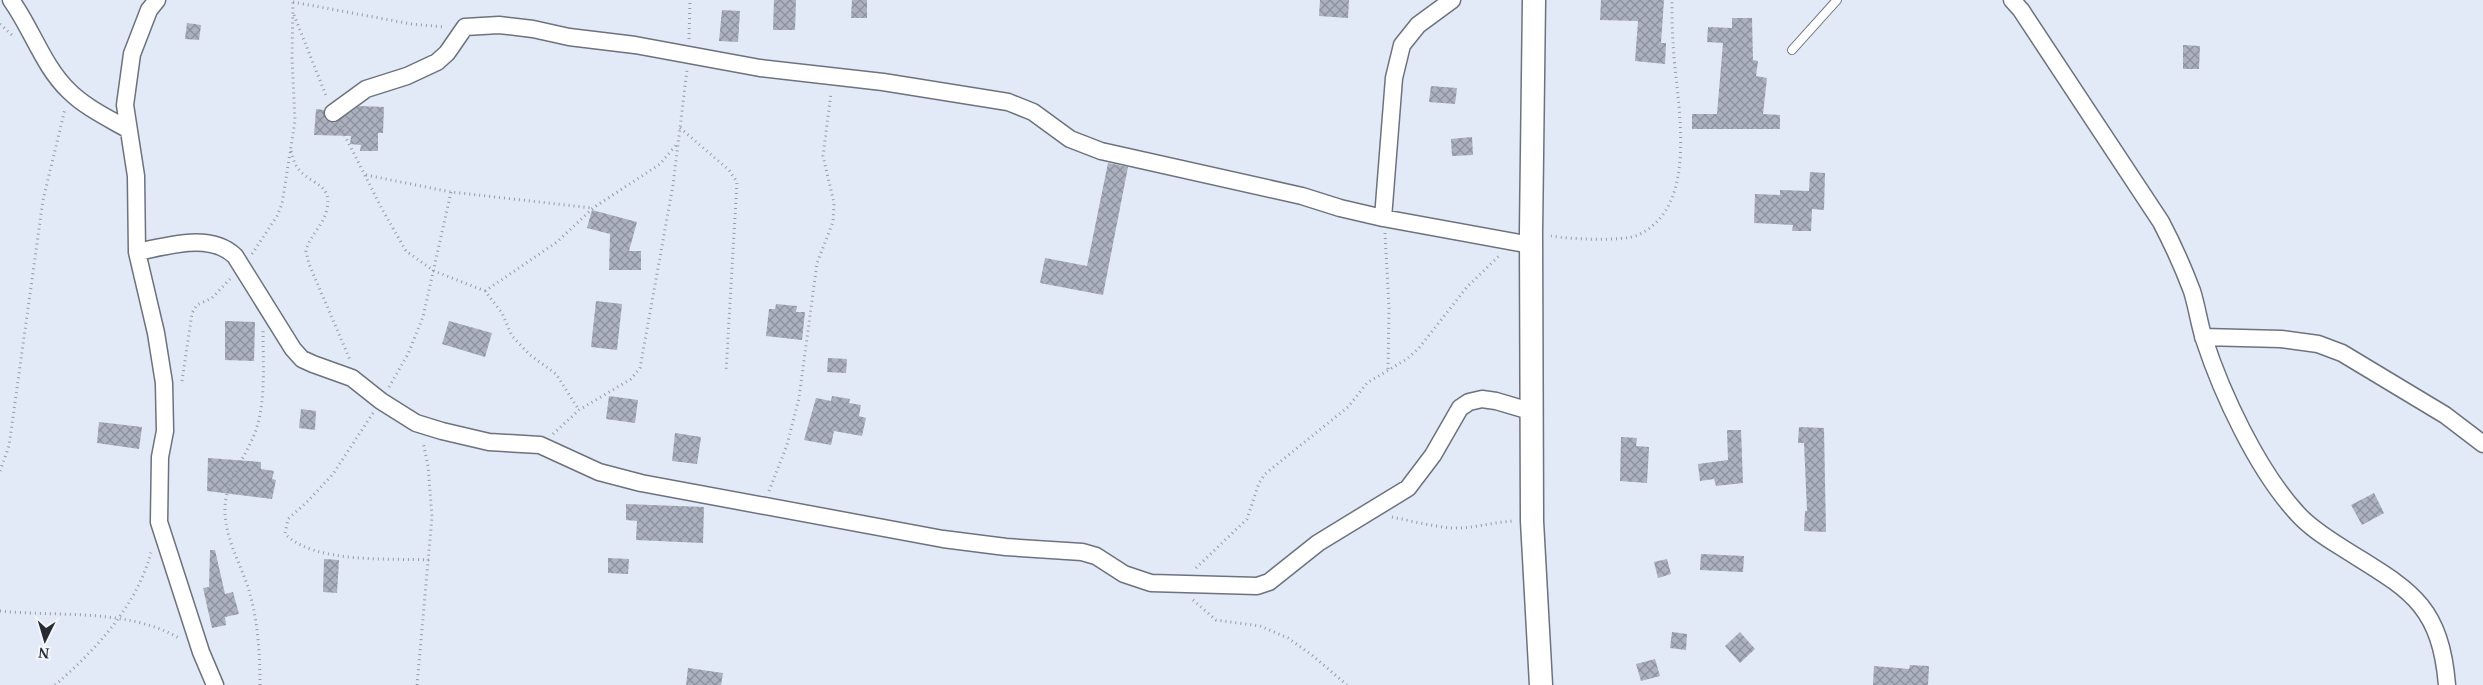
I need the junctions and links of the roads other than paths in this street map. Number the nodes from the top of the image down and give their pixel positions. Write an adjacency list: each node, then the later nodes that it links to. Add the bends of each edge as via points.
1 (11, 0): 9 (street, via 69,92)
2 (157, 0): 9 (street, via 149,10 132,54 125,104)
3 (1452, 0): 10 (street, via 1418,25 1402,45 1394,78)
4 (1534, 0): 11 (street)
5 (1837, 0): 7 (lane)
6 (2012, 0): 13 (street, via 2160,222 2184,270)
7 (1792, 50)
8 (333, 114): 10 (street, via 366,89 437,62 465,27 484,24 525,28 760,68 883,82 1008,102 1033,112 1070,139 1101,150)
9 (127, 129): 12 (street, via 136,176)
10 (1383, 218): 11 (street)
11 (1523, 240): 14 (street)
12 (137, 252): 14 (street, via 199,243 228,249 302,359 352,378 416,423 489,442 540,445 621,479 943,538 1006,547 1082,552 1152,583 1257,586 1269,582 1318,543 1408,488 1460,408 1469,402 1482,399 1496,401); 16 (street, via 164,382 165,431 160,458 159,522 200,652)
13 (2203, 337): 15 (street, via 2281,339 2342,353 2445,415); 18 (street, via 2229,401 2271,480 2296,513 2321,534 2389,576 2419,602 2439,636 2445,657)
14 (1533, 412): 17 (street, via 1532,521)
15 (2483, 444)
16 (215, 685)
17 (1540, 685)
18 (2447, 685)

